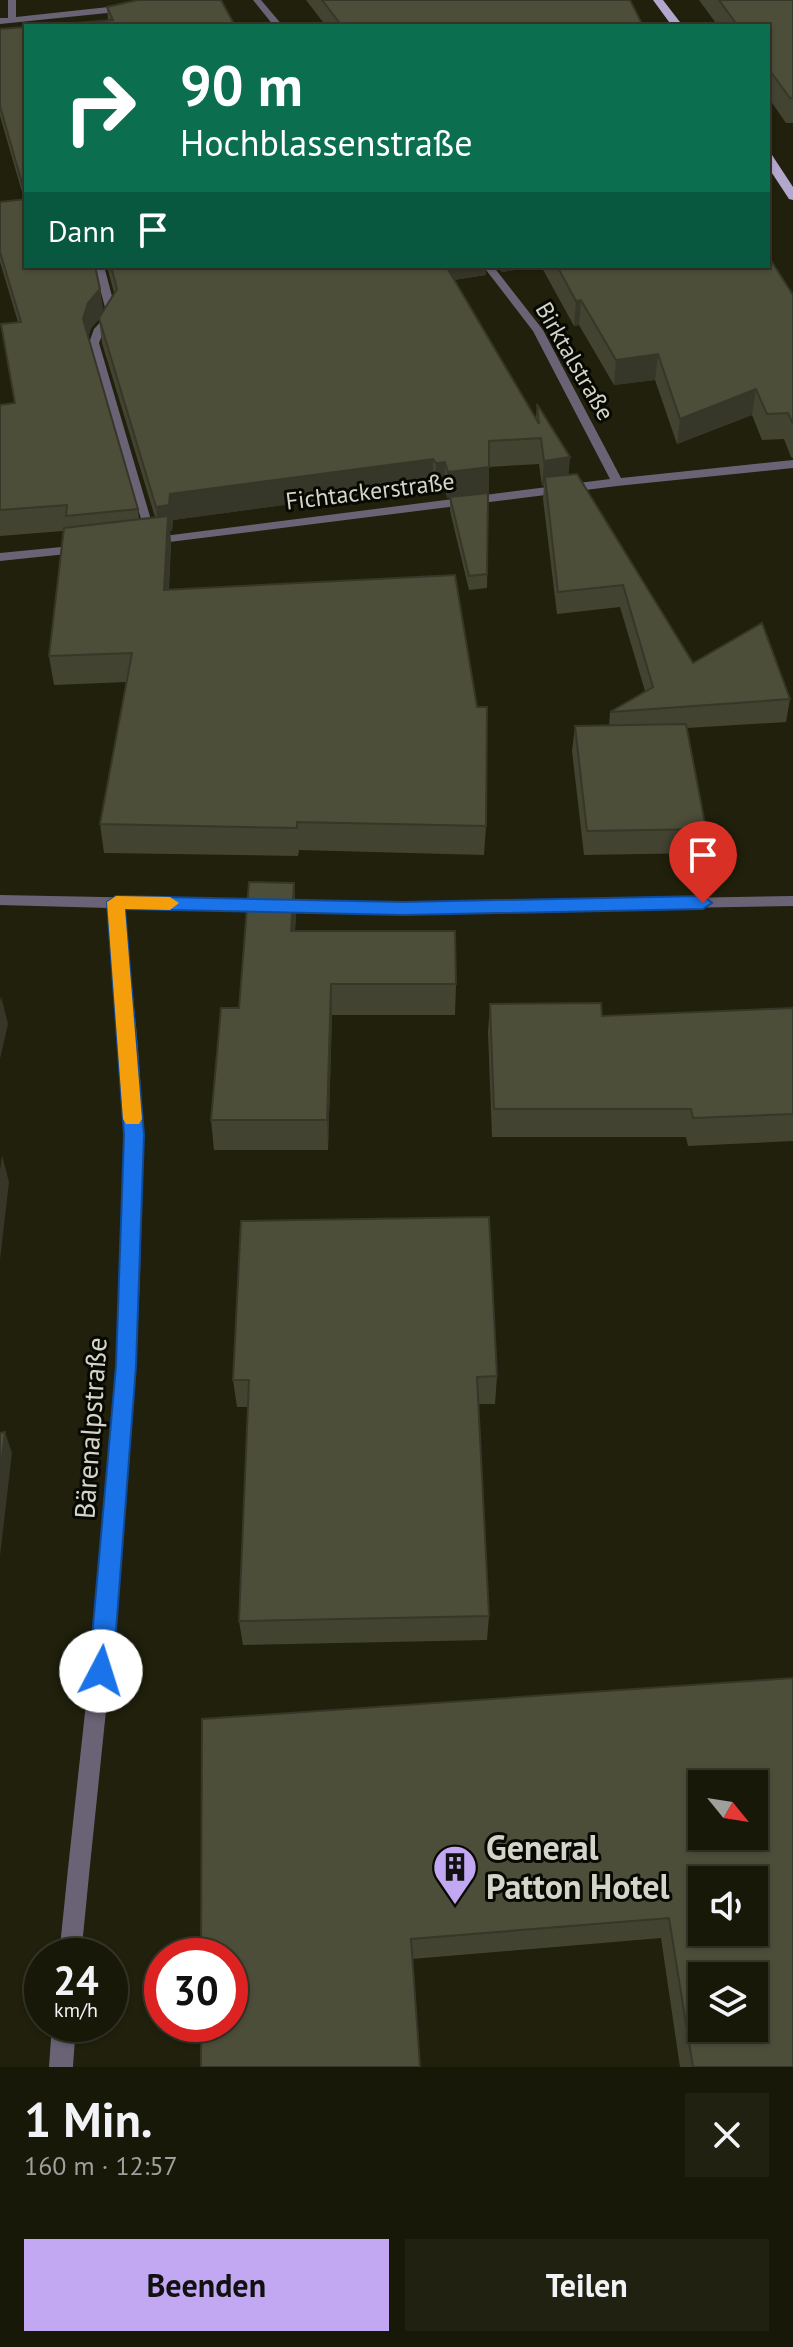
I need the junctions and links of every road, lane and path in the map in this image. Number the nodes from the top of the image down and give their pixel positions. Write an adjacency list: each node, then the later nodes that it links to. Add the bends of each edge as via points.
1 (12, 0): 6 (street)
2 (257, 0): 9 (street)
3 (658, 0): 10 (main road)
4 (135, 8): 5 (street)
5 (88, 12): 6 (street); 8 (street)
6 (12, 20): 7 (street)
7 (0, 21)
8 (91, 24)
9 (277, 24)
10 (676, 24)
11 (770, 161): 12 (main road)
12 (793, 196)
13 (100, 268): 17 (street, via 112,315 94,343)
14 (490, 268): 16 (street, Birktalstraße, via 538,330)
15 (793, 464): 16 (street, Fichtackerstraße)
16 (617, 482): 17 (street, Fichtackerstraße)
17 (153, 542): 18 (street, Fichtackerstraße)
18 (138, 543)
19 (92, 548): 20 (street)
20 (0, 557)
21 (0, 900): 23 (street)
22 (793, 901): 23 (street, via 403,908)
23 (116, 902): 24 (street, Bärenalpstraße, via 134,1135 126,1366)
24 (72, 1938)
25 (63, 2042): 26 (street)
26 (61, 2067)

